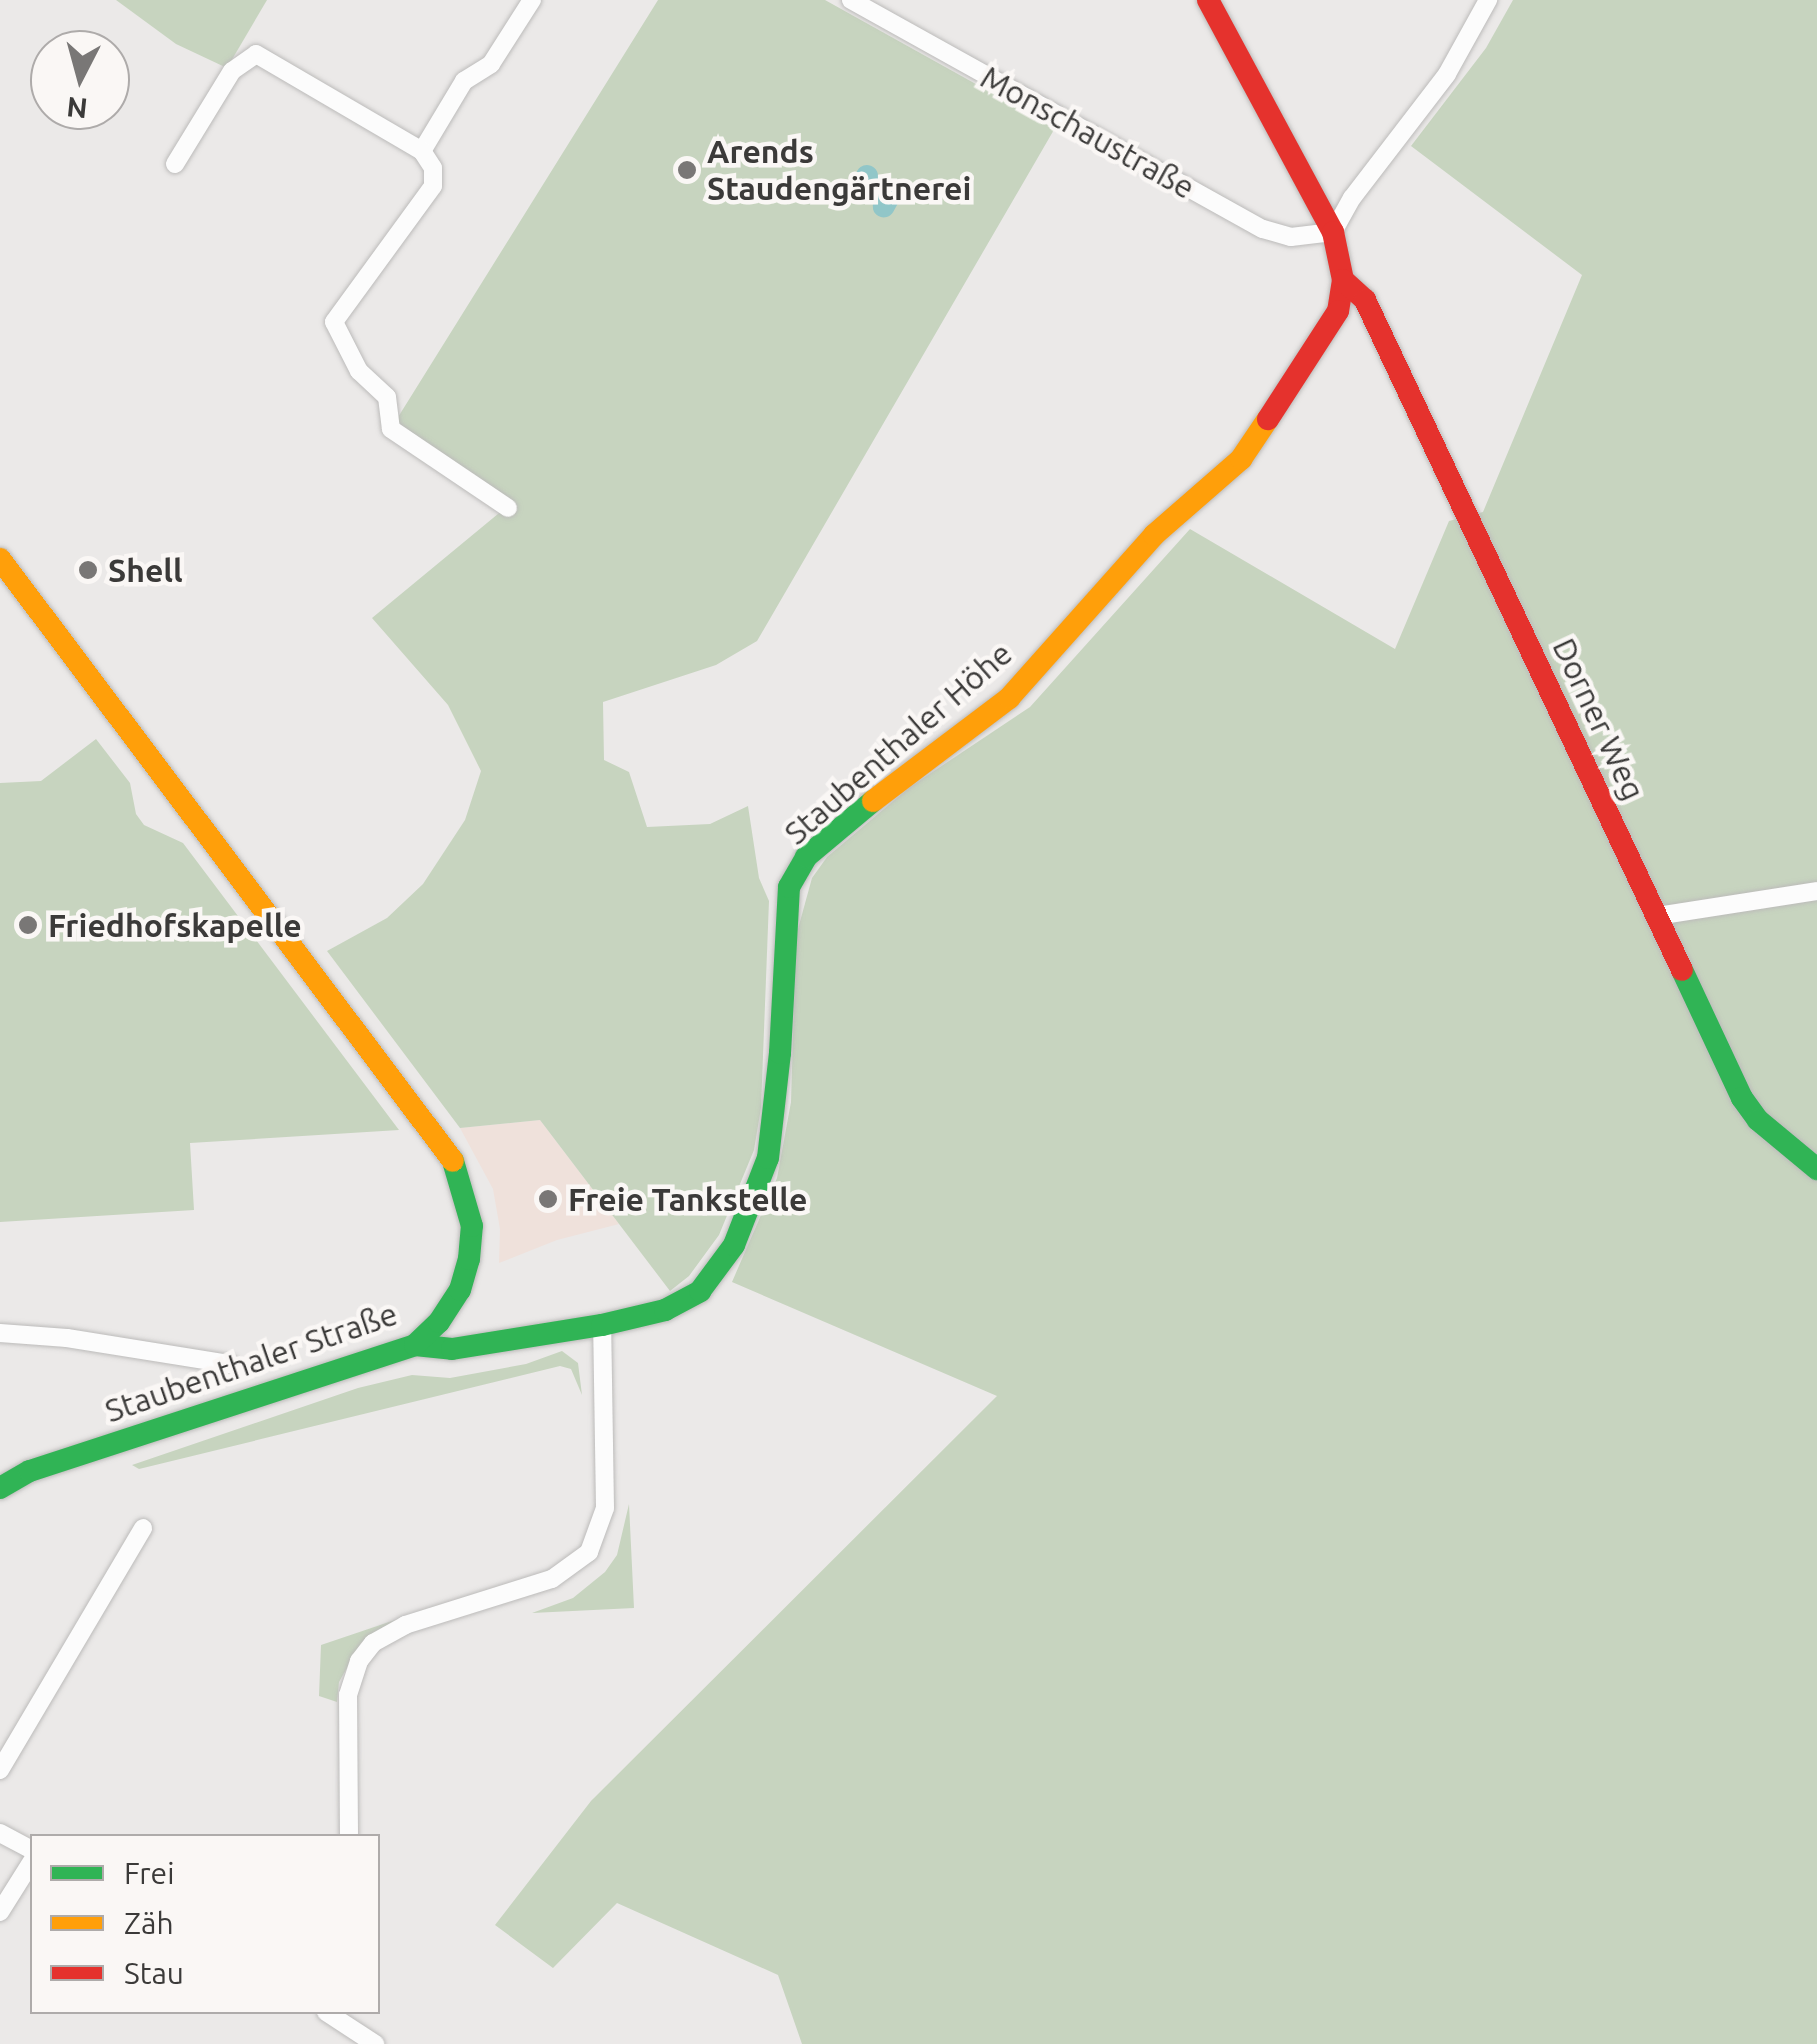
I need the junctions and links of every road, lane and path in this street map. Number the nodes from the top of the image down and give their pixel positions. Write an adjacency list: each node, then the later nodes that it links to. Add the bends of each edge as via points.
1 (532, 0): 5 (street, via 490,64 464,82)
2 (851, 0): 7 (street, Monschaustraße, via 1263,230 1290,237)
3 (1208, 0): 7 (street, Staubenthaler Höhe)
4 (1488, 0): 7 (street, via 1447,74)
5 (422, 151): 6 (street, via 256,54 232,71); 9 (street, via 434,168 433,186 334,322 359,371 387,397 391,429)
6 (175, 164)
7 (1333, 232): 8 (street, Staubenthaler Höhe)
8 (1343, 280): 12 (street, Dorner Weg, via 1365,300); 14 (street, Staubenthaler Höhe, via 1338,311 1241,460 1144,546 1009,698 916,764 806,857 785,907 775,1121 734,1246 685,1302)
9 (508, 508)
10 (0, 559): 16 (street, Staubenthaler Straße, via 450,1155 472,1226 469,1259 460,1290)
11 (1817, 891): 12 (street)
12 (1657, 916): 13 (street, Dorner Weg, via 1750,1110)
13 (1817, 1170)
14 (602, 1324): 16 (street, Staubenthaler Höhe, via 452,1350); 22 (street, via 605,1508 589,1552 552,1579 405,1625 373,1643 348,1695)
15 (0, 1333): 17 (street)
16 (416, 1345): 18 (street, Staubenthaler Straße, via 30,1470)
17 (230, 1364)
18 (0, 1488)
19 (143, 1528): 20 (street)
20 (0, 1770)
21 (0, 1833): 23 (street)
22 (349, 1834)
23 (30, 1849)
24 (30, 1863): 25 (street)
25 (0, 1912)
26 (329, 2014): 27 (street)
27 (375, 2044)

